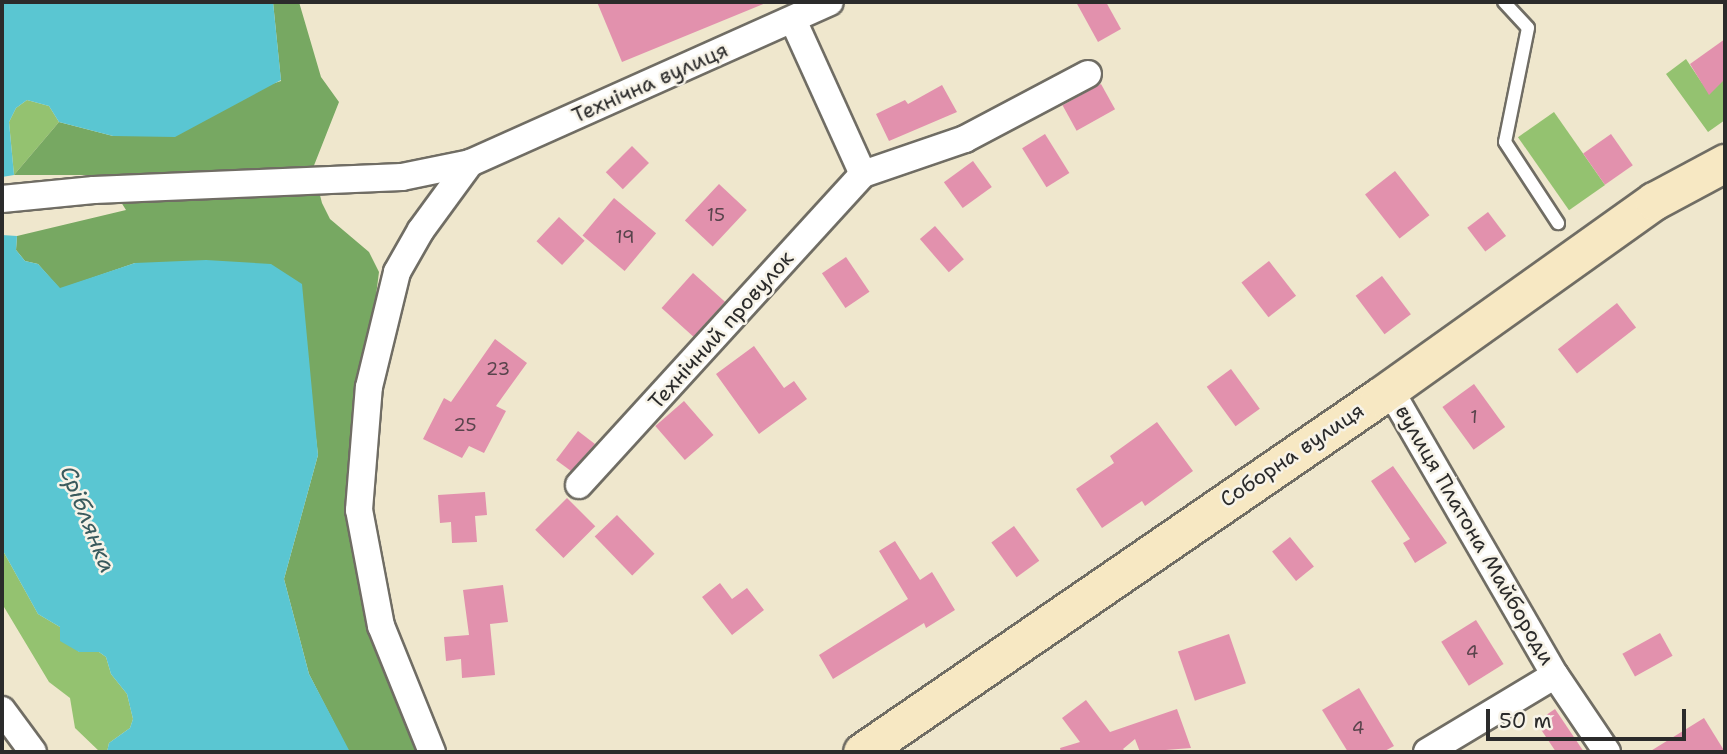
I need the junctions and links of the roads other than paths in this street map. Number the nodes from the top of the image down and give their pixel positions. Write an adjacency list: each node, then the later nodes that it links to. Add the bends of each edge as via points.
1 (830, 2): 3 (street, Технічна вулиця)
2 (1504, 2): 9 (lane, via 1528,28 1504,142)
3 (793, 20): 5 (street, Технічна вулиця); 7 (street)
4 (1088, 74): 7 (street, Технічний провулок, via 965,139)
5 (470, 163): 8 (street, Технічна вулиця, via 402,177 94,190); 15 (street, Технічна вулиця, via 397,272 369,387 359,510 381,626)
6 (1725, 163): 10 (main road, Соборна вулиця, via 1654,201)
7 (863, 174): 11 (street, Технічний провулок)
8 (2, 200)
9 (1558, 223)
10 (1389, 388): 12 (street, вулиця Платона Майбороди); 16 (main road, Соборна вулиця)
11 (579, 485)
12 (1555, 675): 17 (street); 18 (street, вулиця Платона Майбороди)
13 (2, 710): 14 (street)
14 (33, 752)
15 (432, 752)
16 (862, 752)
17 (1427, 752)
18 (1607, 752)

